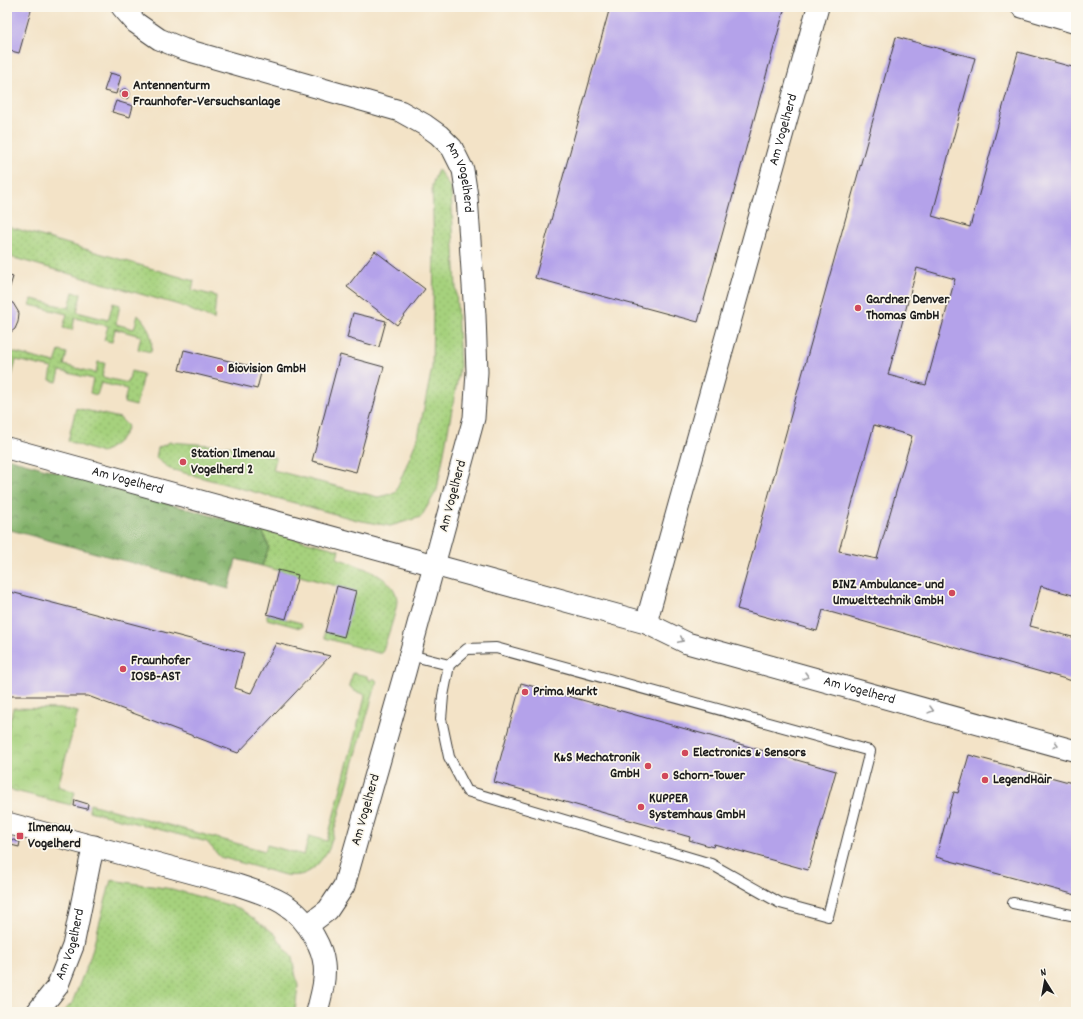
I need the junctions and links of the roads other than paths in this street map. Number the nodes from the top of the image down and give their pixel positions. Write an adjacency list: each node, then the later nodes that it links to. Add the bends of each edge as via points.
1 (122, 7): 6 (street, Am Vogelherd, via 136,23 159,40 400,111 425,125 452,148 463,170 467,196 477,372 474,418)
2 (818, 7): 7 (street, Am Vogelherd)
3 (1022, 7): 4 (street)
4 (1076, 23)
5 (7, 448): 6 (street, Am Vogelherd)
6 (434, 566): 7 (street, Am Vogelherd); 8 (street, Am Vogelherd)
7 (646, 623): 10 (street, Am Vogelherd, one-way to 10, via 687,643)
8 (410, 655): 9 (lane); 15 (street, Am Vogelherd, via 344,886 328,910)
9 (449, 665): 9 (lane, via 468,649 496,648 870,751 828,916 780,903 711,864 467,791 449,757 441,719)
10 (1076, 751)
11 (7, 823): 12 (street)
12 (94, 846): 15 (street, via 266,894 289,906); 16 (street, Am Vogelherd, via 73,946 57,986)
13 (1013, 903): 14 (lane)
14 (1076, 916)
15 (308, 925): 17 (street, via 324,963 324,984)
16 (37, 1012)
17 (317, 1012)

